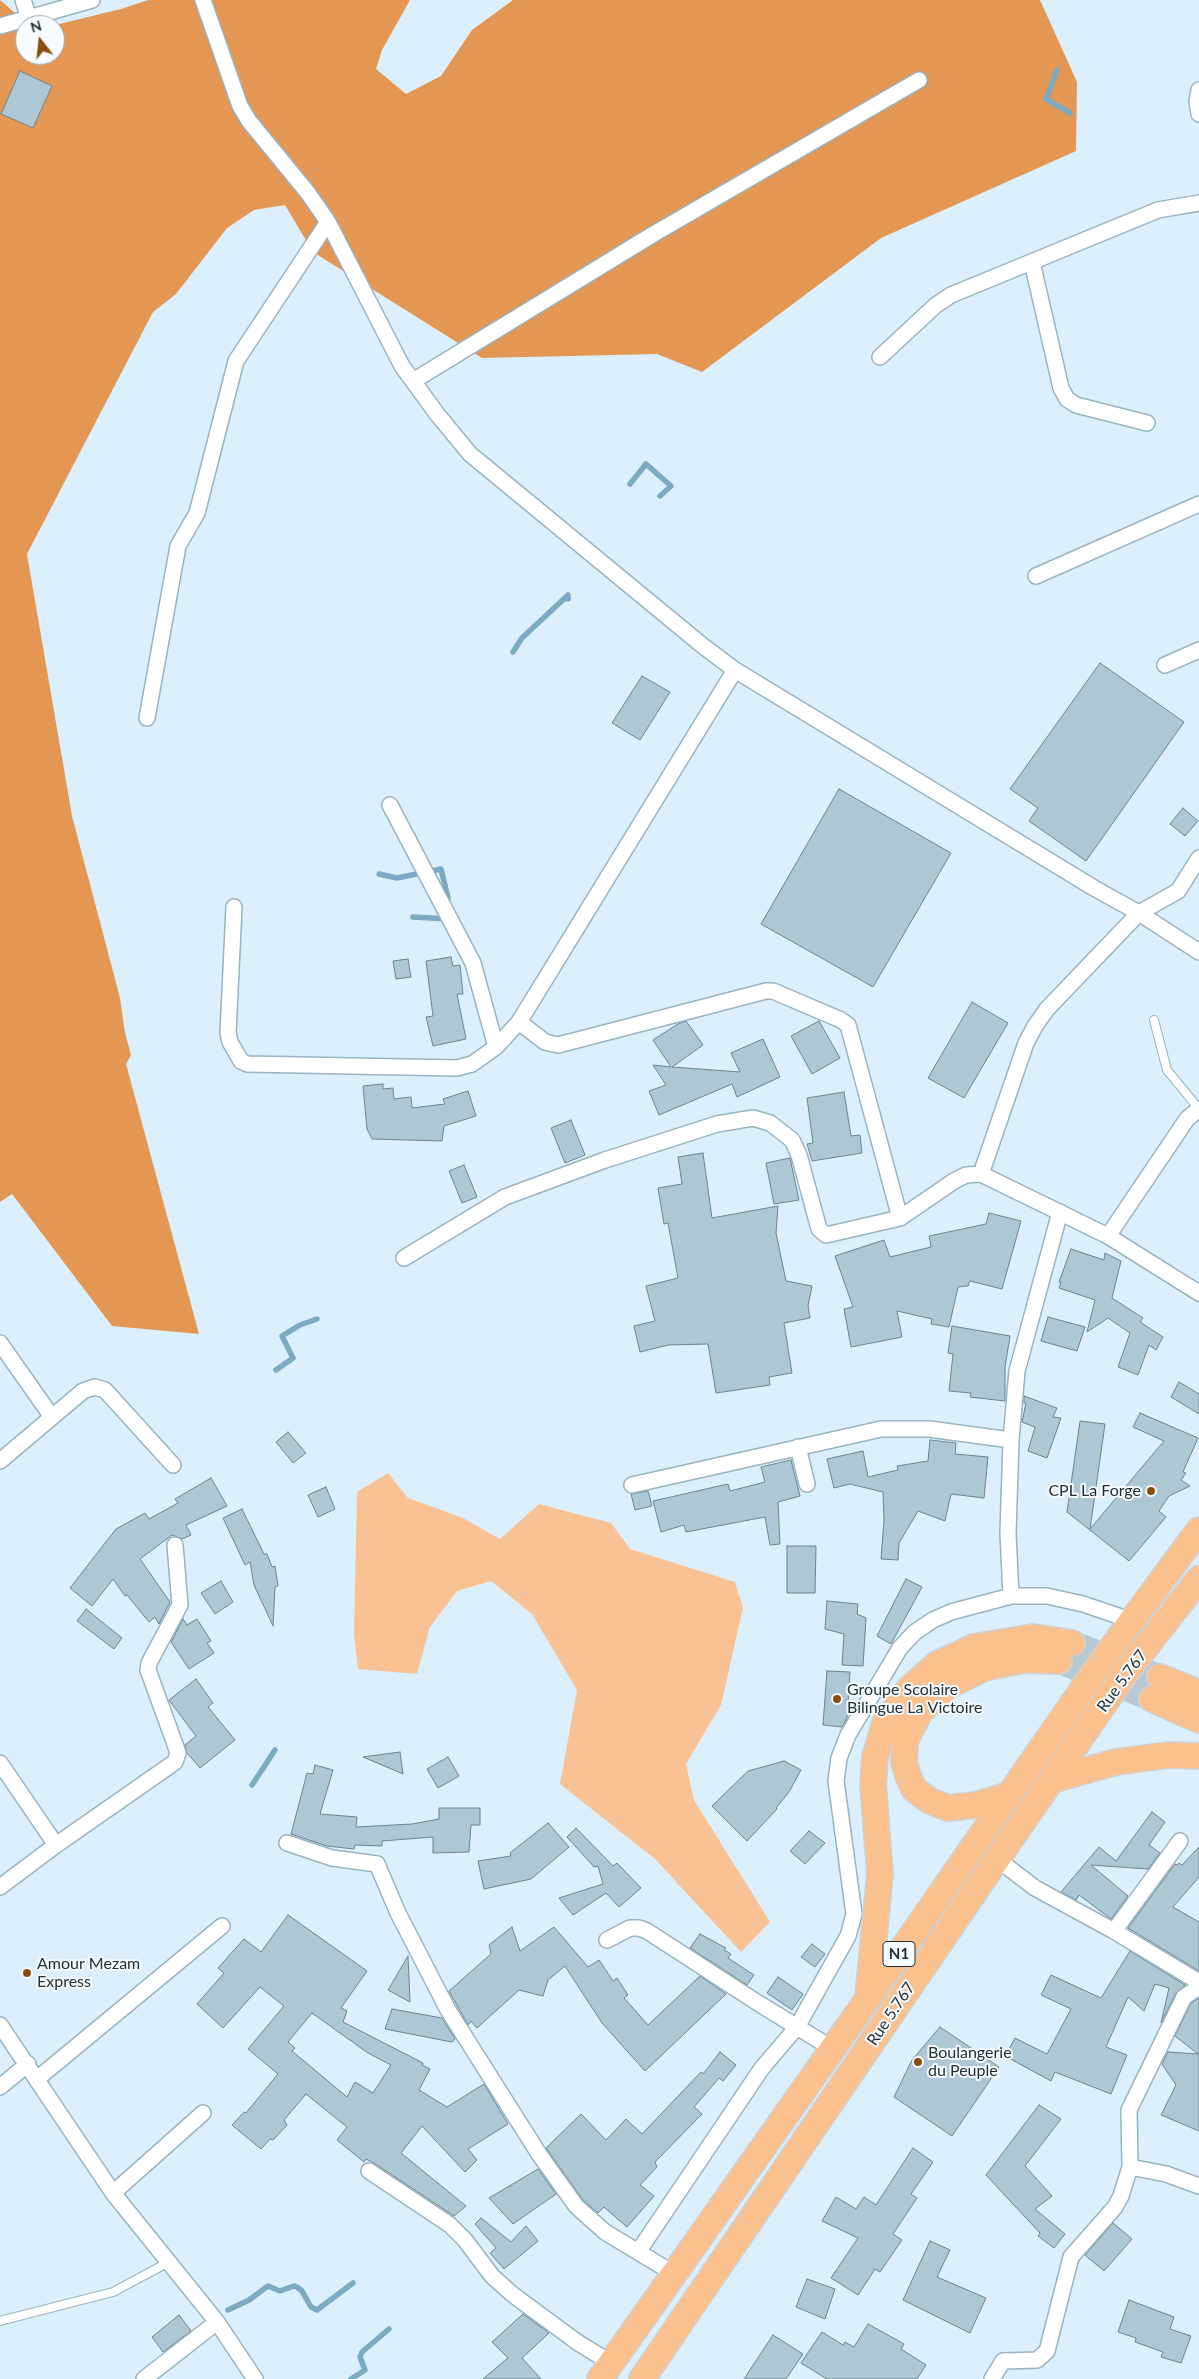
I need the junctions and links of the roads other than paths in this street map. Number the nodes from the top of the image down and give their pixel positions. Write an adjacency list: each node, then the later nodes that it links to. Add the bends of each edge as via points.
1 (23, 0): 4 (street)
2 (92, 0): 5 (street)
3 (203, 0): 12 (street, via 240,106)
4 (28, 15)
5 (40, 15)
6 (15, 22): 7 (street)
7 (0, 26)
8 (919, 80): 15 (street, via 652,235)
9 (1199, 90): 10 (street)
10 (1199, 114)
11 (1199, 203): 13 (street, via 1158,210)
12 (328, 222): 15 (street, via 402,366); 22 (street, via 236,361 197,513 178,546)
13 (1032, 262): 14 (street, via 951,295); 16 (street, via 1061,388 1067,399 1076,405)
14 (880, 357)
15 (413, 381): 21 (street, via 470,454)
16 (1147, 423)
17 (1199, 504): 18 (street)
18 (1036, 576)
19 (1199, 650): 20 (street)
20 (1165, 666)
21 (735, 670): 26 (street); 29 (street)
22 (147, 718)
23 (390, 805): 30 (street, via 473,963)
24 (1199, 858): 26 (street, via 1178,891)
25 (234, 907): 30 (street, via 228,1033 241,1061 247,1064 457,1068 472,1064)
26 (1139, 913): 27 (street); 32 (street, via 1047,1009 1035,1026)
27 (1199, 952)
28 (1154, 1020): 31 (lane, via 1167,1070)
29 (518, 1022): 30 (street); 34 (street, via 545,1042 558,1045 766,991 774,991 841,1020 848,1025)
30 (496, 1047)
31 (1199, 1109): 35 (street, via 1187,1119)
32 (981, 1174): 33 (street); 34 (street, via 966,1175 954,1181)
33 (1060, 1212): 35 (street); 40 (street, via 1017,1371)
34 (900, 1218): 36 (street, via 826,1236 822,1234 792,1140 770,1122 753,1118 717,1124 505,1197)
35 (1108, 1236): 37 (street)
36 (404, 1258)
37 (1199, 1293)
38 (0, 1343): 39 (street)
39 (52, 1417): 42 (street); 43 (street, via 83,1391 95,1387 105,1390)
40 (1011, 1440): 41 (street, via 929,1429 881,1429); 49 (street, via 1008,1533)
41 (798, 1448): 44 (street); 45 (street)
42 (0, 1461)
43 (174, 1465)
44 (808, 1484)
45 (632, 1485)
46 (1199, 1530): 50 (highway, N1)
47 (175, 1545): 59 (street, via 180,1605 148,1670 178,1753 175,1762)
48 (1199, 1579): 55 (highway, Rue 5.767 / N1, via 1127,1671)
49 (1011, 1596): 50 (street, via 1047,1596); 69 (street, via 951,1612 915,1632 900,1648 848,1735 839,1758 836,1781 854,1914 848,1936)
50 (1133, 1621): 56 (highway, N1)
51 (1199, 1693): 52 (highway, via 1156,1688)
52 (1199, 1720)
53 (1199, 1756): 55 (highway, via 1168,1755 1116,1762)
54 (0, 1762): 59 (street)
55 (1052, 1780): 60 (highway, Rue 5.767 / N1)
56 (1009, 1795): 67 (highway, N1); 67 (highway, via 976,1805 948,1808 930,1801 914,1789 908,1776 904,1762 905,1741 920,1712 946,1687 984,1668 1065,1652 1033,1637 974,1647 937,1664 909,1689 885,1723 875,1758 873,1784 880,1874)
57 (1180, 1841): 63 (street)
58 (287, 1842): 79 (street, via 332,1858 377,1864 398,1913 448,2010 539,2154 576,2206 606,2232)
59 (56, 1845): 61 (street)
60 (997, 1859): 63 (street, via 1034,1888); 87 (highway, Rue 5.767 / N1)
61 (0, 1887)
62 (222, 1926): 72 (street)
63 (1114, 1931): 65 (street)
64 (607, 1940): 69 (street, via 630,1928 648,1931)
65 (1199, 1982)
66 (1199, 1987): 75 (street, via 1184,1998 1129,2110)
67 (867, 2000): 70 (highway, N1)
68 (0, 2025): 71 (street)
69 (797, 2027): 70 (street); 79 (street, via 762,2068)
70 (833, 2049): 81 (highway, N1)
71 (28, 2064): 72 (street); 73 (street)
72 (37, 2079): 78 (street)
73 (0, 2087)
74 (203, 2113): 78 (street)
75 (1130, 2167): 77 (street, via 1166,2174); 88 (street, via 1115,2207 1072,2257 1047,2351 1037,2360 1003,2361)
76 (369, 2170): 84 (street, via 450,2225 492,2276 577,2342)
77 (1199, 2186)
78 (113, 2193): 80 (street)
79 (638, 2252): 81 (street)
80 (169, 2262): 82 (lane, via 113,2292); 83 (street)
81 (673, 2273): 84 (highway, N1)
82 (0, 2321)
83 (217, 2322): 85 (street); 86 (street)
84 (606, 2371)
85 (144, 2379)
86 (255, 2379)
87 (642, 2379)
88 (992, 2379)

